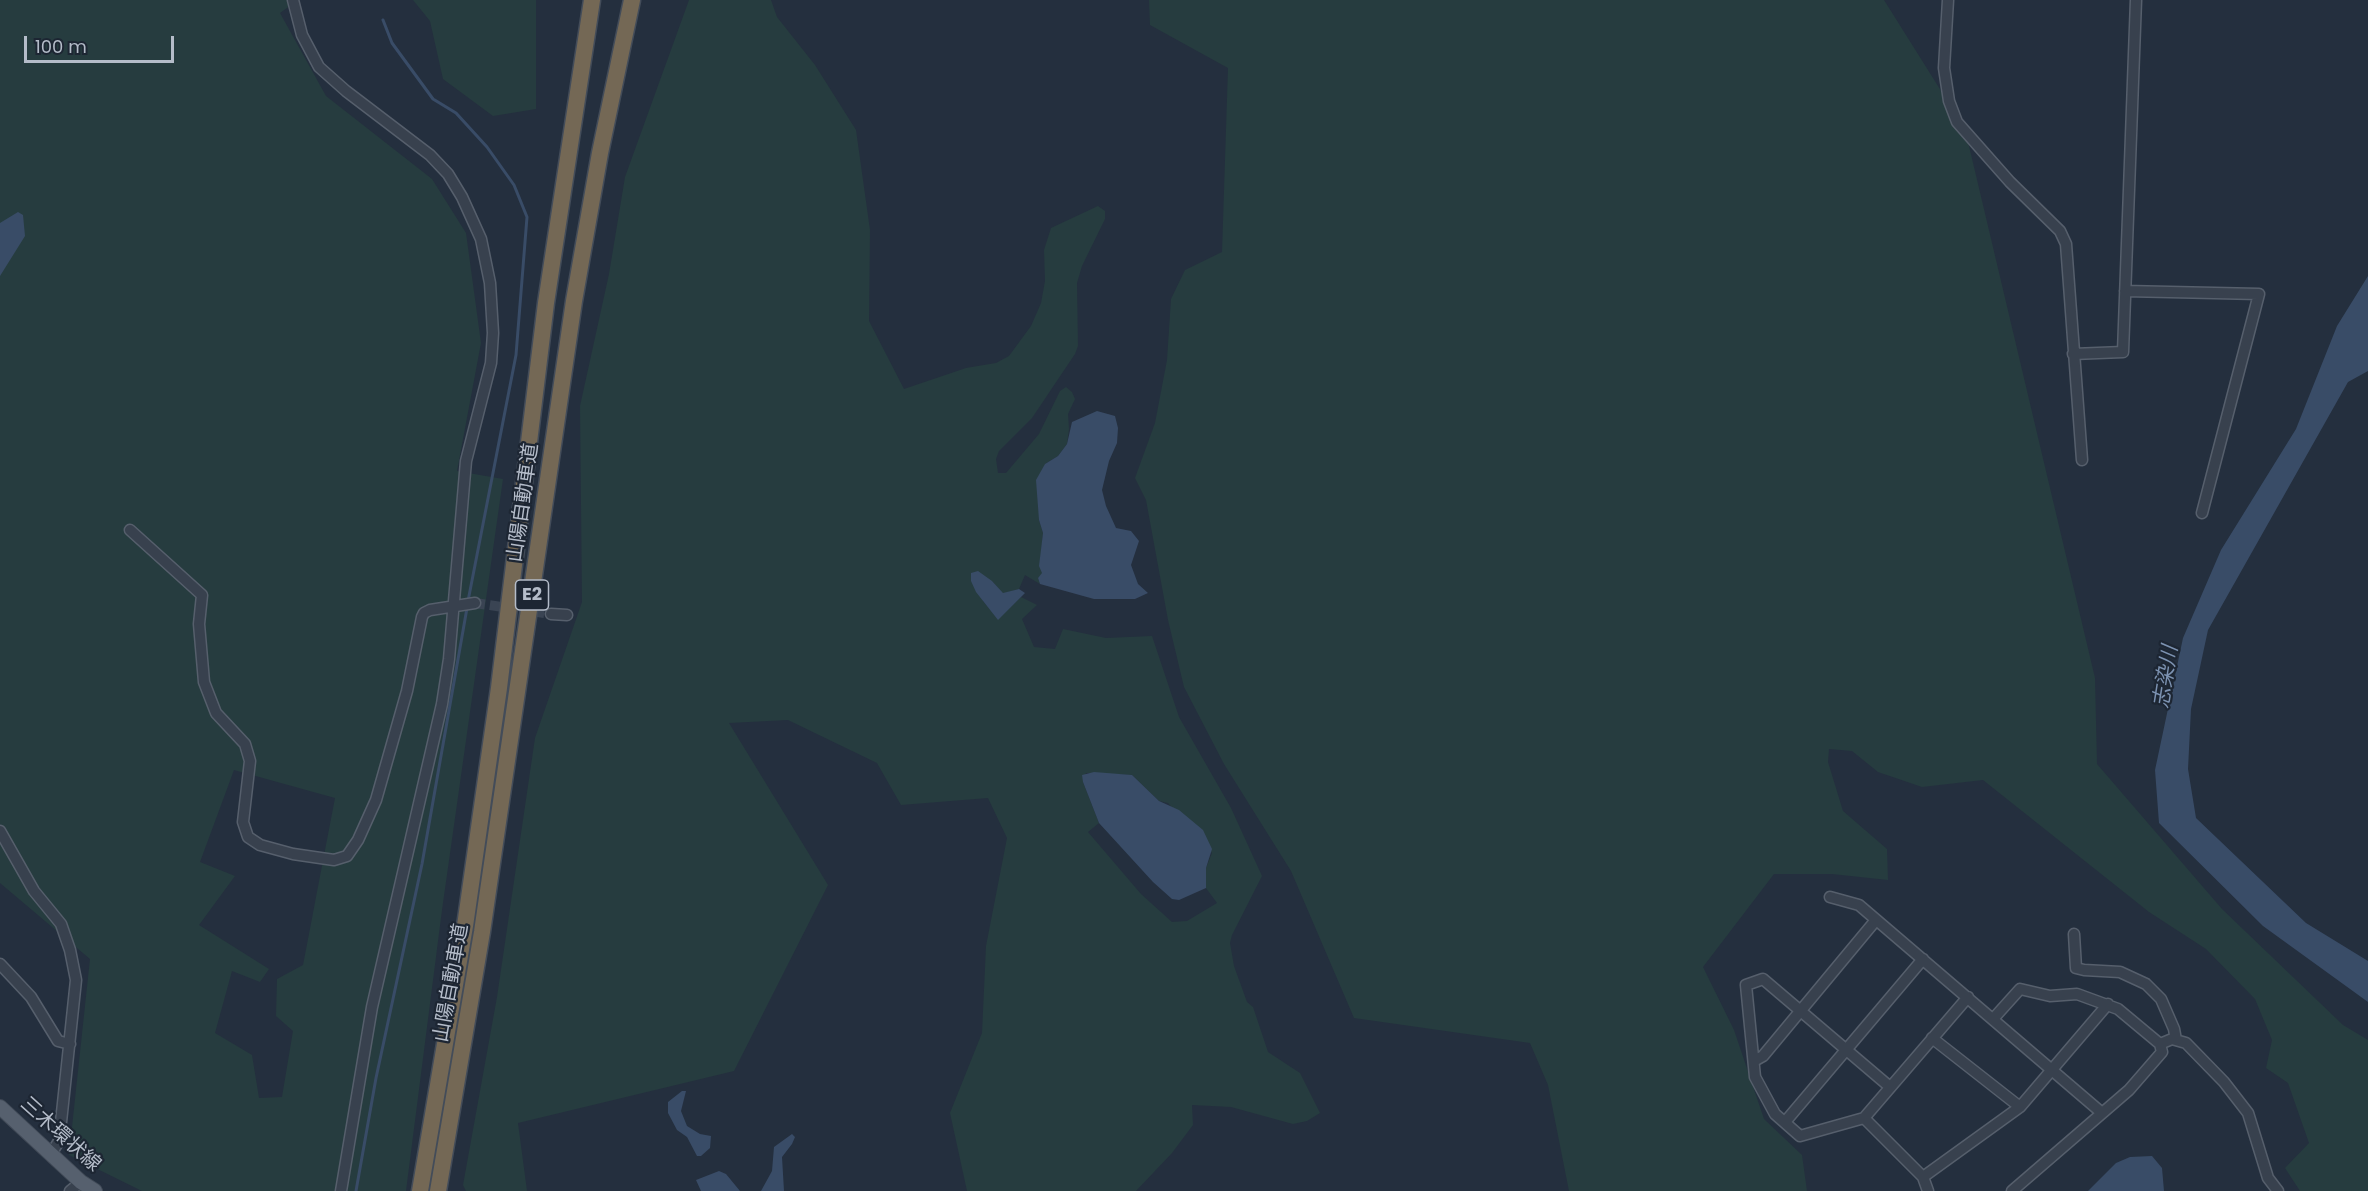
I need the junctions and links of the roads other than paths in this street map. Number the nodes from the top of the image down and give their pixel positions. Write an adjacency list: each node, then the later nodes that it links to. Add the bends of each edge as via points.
1 (293, 0): 12 (street, via 302,34 319,67 430,155 448,174 481,239 490,283 491,363 466,460)
2 (592, 0): 43 (highway, 山陽自動車道 / E2, via 546,303 469,903)
3 (632, 0): 44 (highway, 山陽自動車道 / E2, via 574,300 484,920)
4 (1948, 0): 7 (street, via 1944,68 1949,101 1957,122 2060,231 2066,244)
5 (2136, 0): 6 (street)
6 (2125, 291): 7 (street, via 2123,352); 9 (street, via 2259,294)
7 (2073, 354): 8 (street)
8 (2082, 460)
9 (2202, 513)
10 (130, 530): 12 (street, via 202,595 199,624 204,682 216,712 245,744 250,761 243,822 248,837 260,845 293,854 334,860 347,856 358,840 376,800 407,691 422,617 430,610)
11 (475, 603): 12 (street)
12 (454, 606): 42 (street, via 442,704 372,1007)
13 (551, 614): 14 (street)
14 (567, 615)
15 (0, 831): 27 (street, via 34,891 61,924 70,950 76,980)
16 (1830, 897): 17 (street, via 1859,905)
17 (1876, 920): 19 (street); 23 (street)
18 (2074, 934): 26 (street, via 2076,968 2120,972 2146,984 2161,999)
19 (1923, 959): 21 (street); 29 (street)
20 (0, 964): 27 (street, via 31,997 58,1041)
21 (1968, 998): 24 (street); 25 (street)
22 (2108, 1004): 24 (street, via 2078,994 2050,996 2020,989); 28 (street); 31 (street)
23 (1801, 1011): 29 (street); 30 (street, via 1763,1056); 30 (street, via 1763,979 1746,985)
24 (1994, 1019): 31 (street)
25 (1932, 1038): 32 (street); 34 (street)
26 (2176, 1040): 28 (street); 47 (street, via 2186,1043 2248,1113 2268,1178)
27 (70, 1044): 38 (street, via 59,1140)
28 (2160, 1044): 35 (street, via 2162,1052 2129,1090)
29 (1846, 1049): 32 (street); 37 (street)
30 (1754, 1061): 37 (street, via 1755,1077 1764,1097)
31 (2052, 1070): 34 (street); 35 (street)
32 (1890, 1087): 36 (street)
33 (0, 1107): 38 (main road, 三木環状線)
34 (2020, 1107): 39 (street)
35 (2102, 1113): 46 (street)
36 (1864, 1118): 37 (street, via 1800,1136); 39 (street)
37 (1785, 1122)
38 (51, 1154): 40 (main road, 三木環状線)
39 (1923, 1177): 45 (street)
40 (75, 1187): 41 (main road, 三木環状線)
41 (95, 1191)
42 (341, 1191)
43 (420, 1191)
44 (438, 1191)
45 (1928, 1191)
46 (2012, 1191)
47 (2278, 1191)

